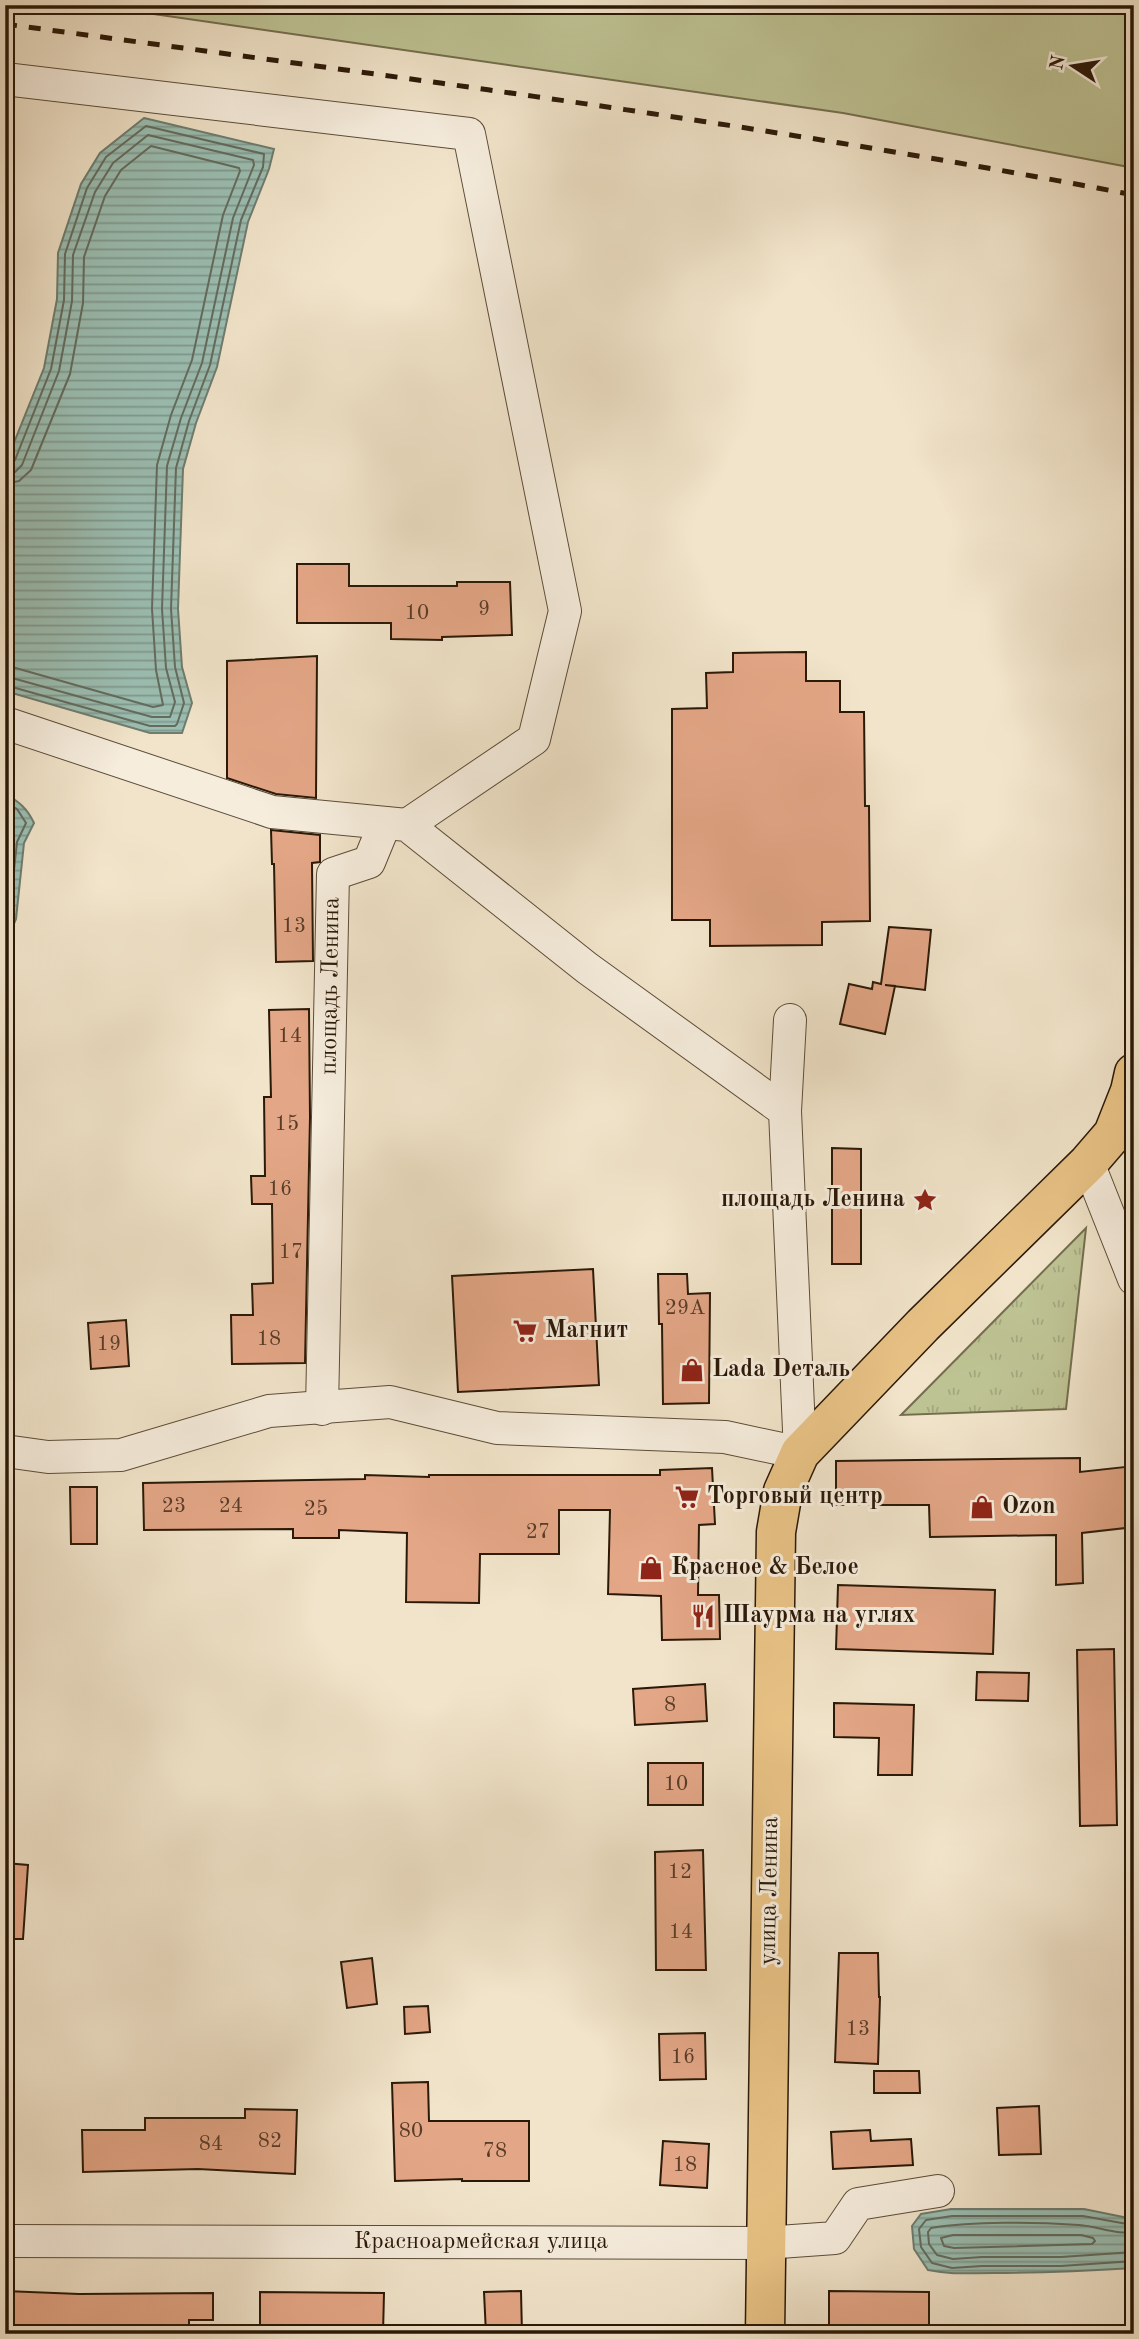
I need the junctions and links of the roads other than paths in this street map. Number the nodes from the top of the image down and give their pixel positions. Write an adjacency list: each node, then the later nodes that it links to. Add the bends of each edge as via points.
1 (5, 79): 3 (street, via 469,134 565,611 534,739)
2 (5, 723): 3 (street, via 272,812)
3 (396, 824): 6 (street); 9 (street, площадь Ленина, via 369,862 333,874)
4 (790, 1020): 6 (street)
5 (1134, 1073): 7 (main road, via 1113,1134)
6 (785, 1111): 11 (street)
7 (1088, 1163): 8 (street); 11 (main road)
8 (1132, 1267)
9 (322, 1409): 10 (street, via 269,1411 121,1455 48,1457); 11 (street, via 390,1402 497,1428 725,1437)
10 (5, 1451)
11 (800, 1453): 14 (main road, улица Ленина, via 783,1492 776,1532)
12 (939, 2191): 14 (street, Красноармейская улица, via 858,2204 835,2238)
13 (5, 2241): 14 (street, Красноармейская улица)
14 (765, 2243): 15 (main road, улица Ленина)
15 (765, 2334)

